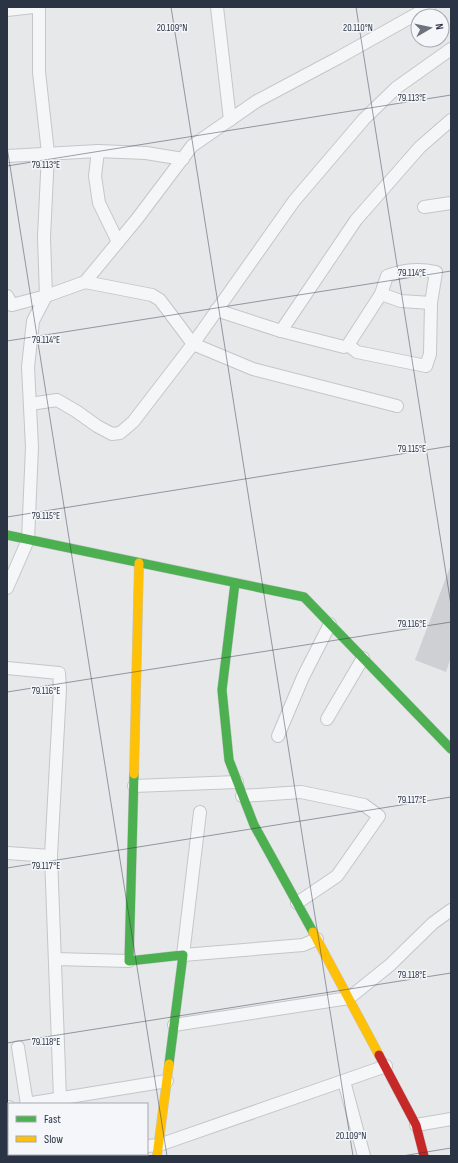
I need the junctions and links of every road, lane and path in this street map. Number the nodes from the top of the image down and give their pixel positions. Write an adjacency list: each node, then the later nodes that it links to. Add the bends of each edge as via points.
1 (33, 7): 4 (street)
2 (39, 7): 10 (street, via 39,72)
3 (217, 7): 7 (street)
4 (7, 10)
5 (410, 18): 7 (street, via 257,101)
6 (451, 48): 21 (street, via 396,88 364,119 294,201)
7 (230, 120): 12 (street, via 192,146)
8 (451, 120): 22 (street, via 420,147 356,220)
9 (98, 151): 10 (street); 12 (street, via 146,153); 15 (street, via 95,176 99,203)
10 (48, 154): 11 (street); 18 (street, via 44,238)
11 (7, 156)
12 (183, 159): 15 (street)
13 (451, 203): 14 (street)
14 (424, 207)
15 (118, 242): 16 (street)
16 (85, 282): 18 (street); 23 (street, via 156,297)
17 (381, 294): 20 (street, via 401,301); 20 (street, via 387,276 400,271 423,269 436,272); 24 (street)
18 (46, 296): 19 (street); 25 (street, via 33,321 28,367)
19 (9, 303)
20 (431, 303): 24 (street, via 430,354 426,366 357,352)
21 (216, 310): 22 (street); 23 (street)
22 (281, 331): 24 (street, via 344,347)
23 (193, 344): 25 (street, via 133,422 120,433 112,434 57,400); 26 (street, via 253,369)
24 (348, 345)
25 (30, 404): 28 (street, via 32,447)
26 (397, 406)
27 (7, 535): 28 (street)
28 (28, 540): 29 (street); 31 (street)
29 (139, 563): 30 (street); 39 (street)
30 (235, 583): 32 (street, via 304,597); 38 (street, via 222,690 229,760)
31 (7, 588)
32 (330, 624): 33 (street); 36 (street, via 302,677)
33 (363, 658): 35 (street); 37 (street)
34 (7, 668): 43 (street, via 59,673)
35 (327, 719)
36 (278, 736)
37 (451, 750)
38 (237, 782): 39 (street); 40 (street)
39 (134, 786): 49 (street)
40 (242, 796): 44 (street, via 254,825); 44 (street, via 301,792 364,805 379,816 337,876)
41 (200, 812): 47 (street)
42 (7, 853): 43 (street)
43 (51, 856): 48 (street)
44 (296, 903): 46 (street)
45 (451, 910): 50 (street)
46 (317, 939): 47 (street, via 303,945); 50 (street)
47 (183, 955): 49 (street); 51 (street)
48 (55, 959): 49 (street); 56 (street)
49 (129, 961)
50 (349, 998): 51 (street); 53 (street)
51 (174, 1025): 54 (street)
52 (18, 1047): 57 (street)
53 (386, 1066): 55 (street); 60 (street)
54 (167, 1081): 56 (street); 61 (street)
55 (344, 1081): 61 (street); 64 (street)
56 (60, 1098): 58 (street)
57 (27, 1103)
58 (32, 1103)
59 (451, 1119): 60 (street)
60 (416, 1124): 65 (street)
61 (154, 1149)
62 (57, 1155): 63 (street)
63 (47, 1156)
64 (364, 1156)
65 (424, 1156)

